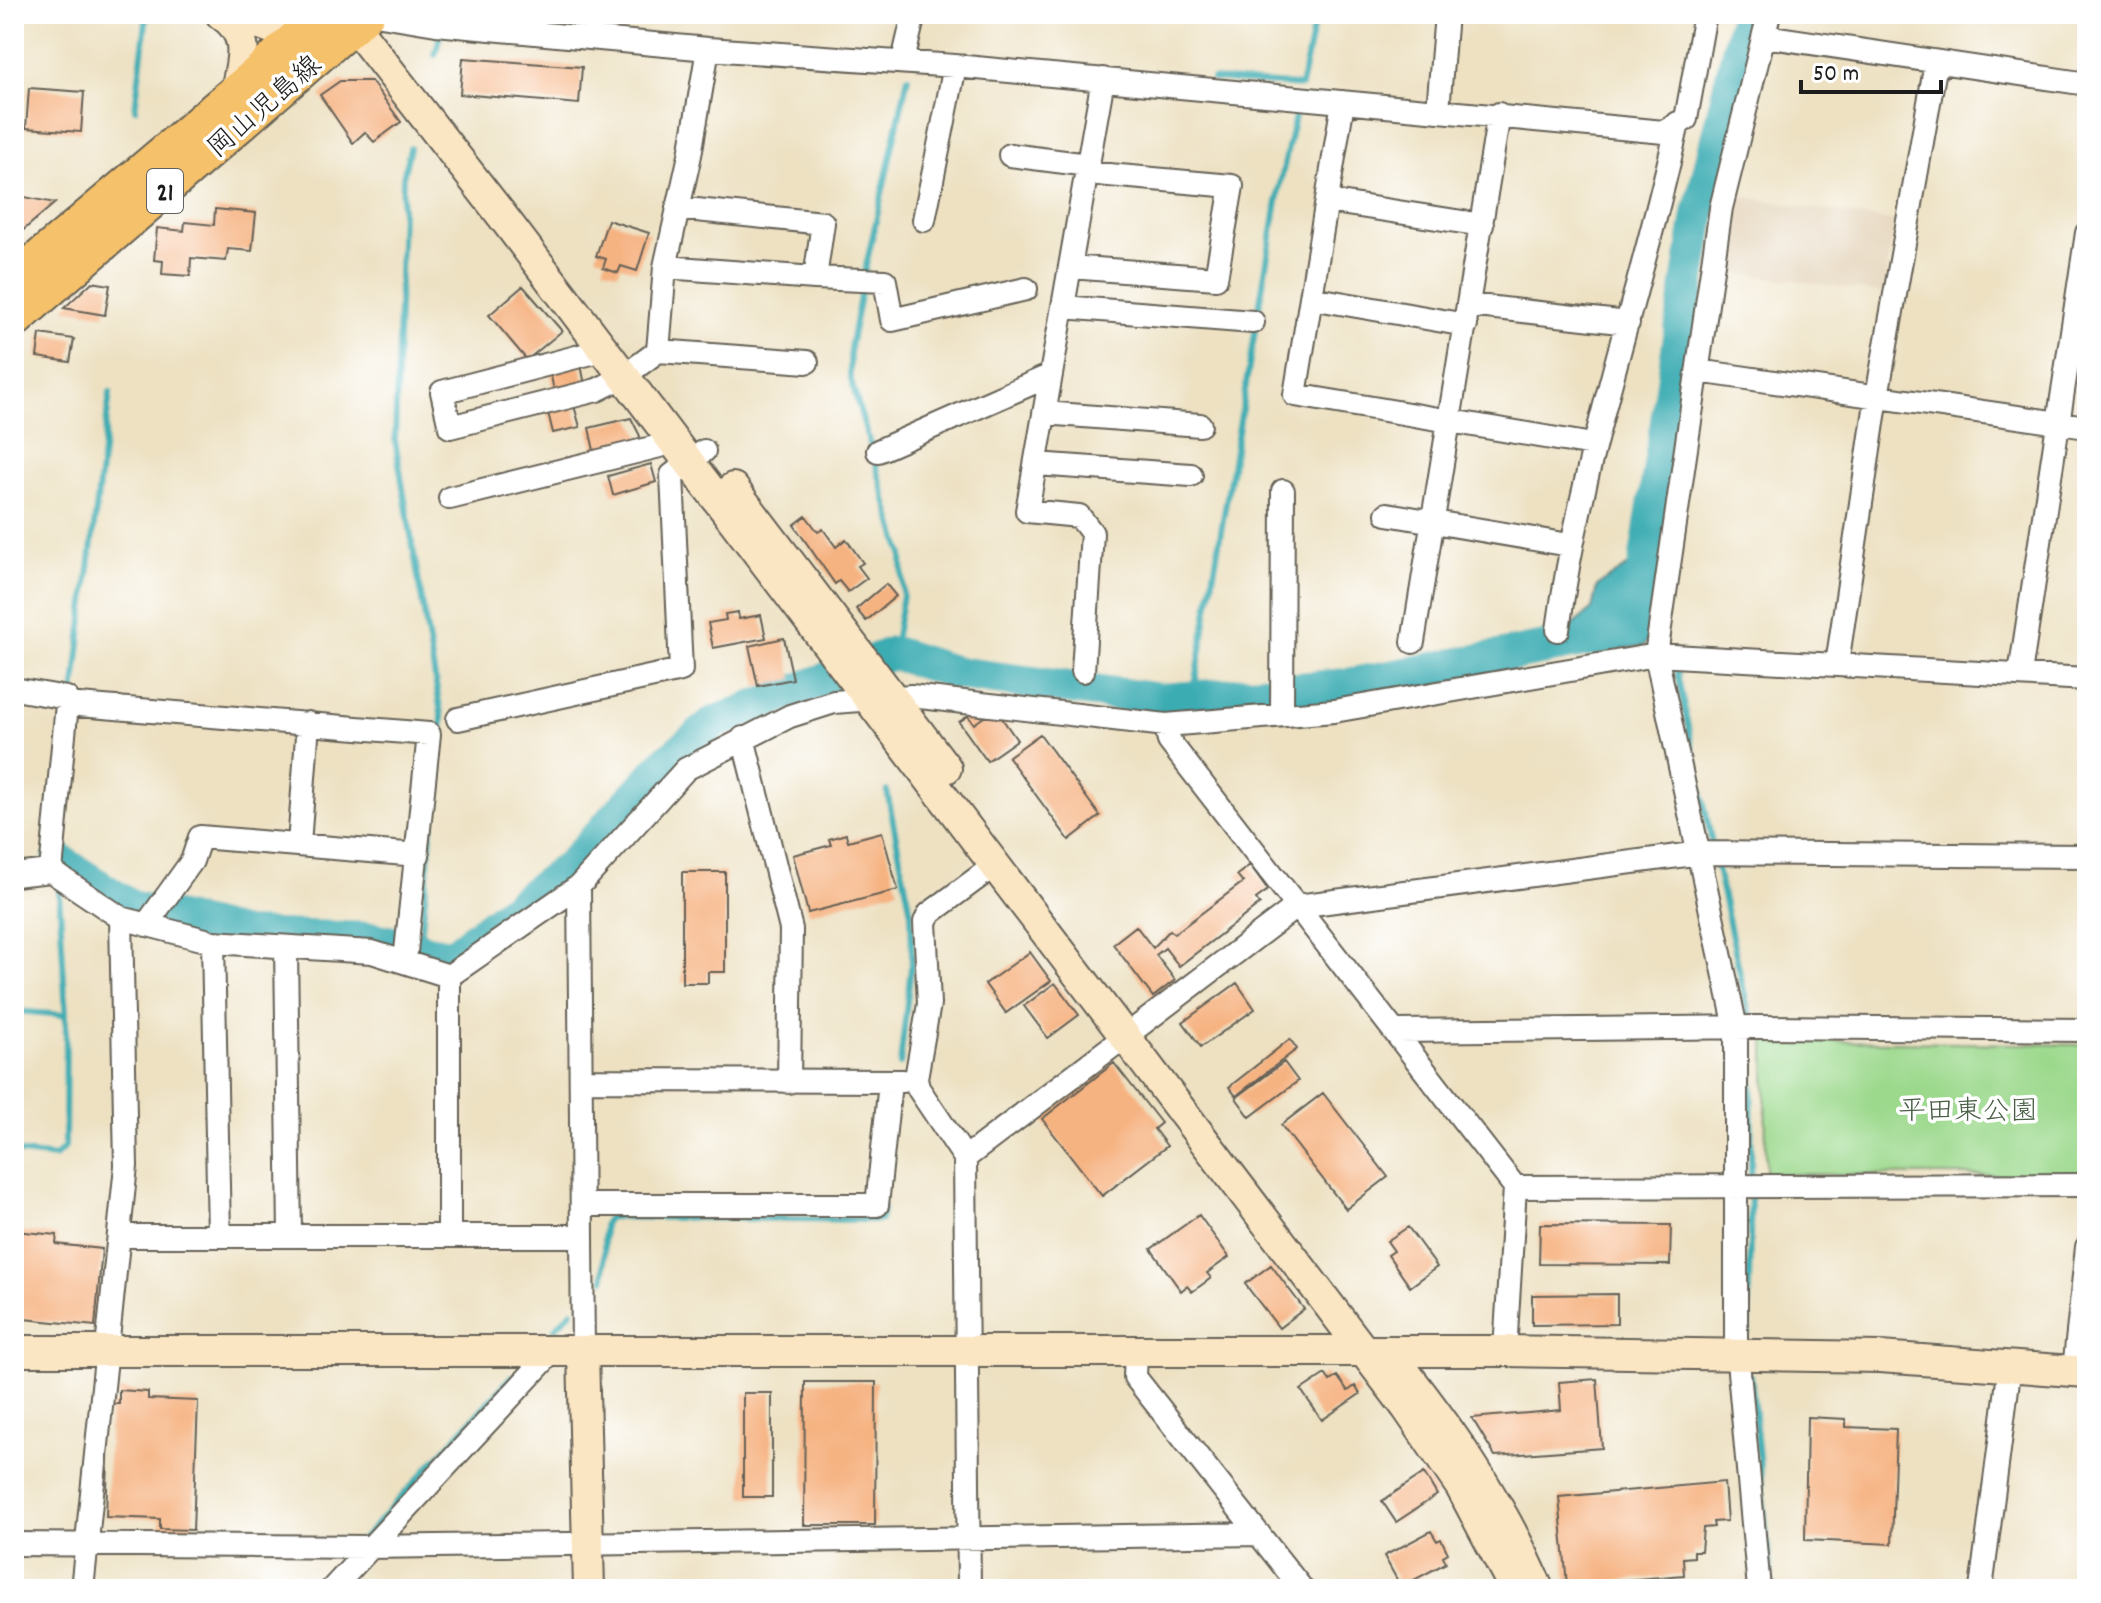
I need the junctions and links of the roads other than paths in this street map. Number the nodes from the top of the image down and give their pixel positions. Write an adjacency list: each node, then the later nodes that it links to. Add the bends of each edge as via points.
1 (221, 14): 15 (street, via 242,37)
2 (232, 14): 8 (street)
3 (914, 14): 10 (street)
4 (1446, 14): 17 (street)
5 (1705, 14): 19 (street, via 1686,119)
6 (362, 16): 8 (main road, 岡山児島線 / 21); 9 (street); 38 (street); 40 (street)
7 (1766, 25): 11 (street); 41 (street, via 1721,208)
8 (311, 37): 15 (main road, 岡山児島線 / 21); 35 (main road, 岡山児島線 / 21)
9 (708, 49): 10 (street); 23 (street)
10 (903, 61): 12 (street)
11 (1936, 63): 14 (street); 43 (street)
12 (955, 66): 13 (street); 24 (street)
13 (1103, 79): 16 (street); 21 (street)
14 (2087, 84)
15 (236, 90): 30 (main road, 岡山児島線 / 21)
16 (1343, 102): 17 (street); 22 (street)
17 (1438, 110): 18 (street)
18 (1499, 114): 19 (street, via 1664,132); 25 (street)
19 (1678, 123): 37 (street)
20 (1010, 155): 21 (street)
21 (1087, 169): 28 (street); 28 (street, via 1232,186 1216,278)
22 (1327, 201): 25 (street); 32 (street)
23 (677, 208): 27 (street); 29 (street, via 823,223)
24 (924, 220)
25 (1482, 225): 34 (street)
26 (2087, 233): 46 (street)
27 (665, 267): 29 (street); 40 (street)
28 (1070, 267): 33 (street)
29 (815, 278): 31 (street, via 885,281 892,320)
30 (14, 279)
31 (1026, 289)
32 (1311, 298): 34 (street); 45 (street, via 1295,395)
33 (1063, 307): 36 (street); 42 (street)
34 (1467, 315): 37 (street); 45 (street)
35 (14, 321)
36 (1253, 322)
37 (1628, 323): 49 (street)
38 (603, 350): 40 (street); 40 (street, via 442,392 450,427 597,390)
39 (807, 362): 40 (street)
40 (640, 364): 51 (street)
41 (1698, 371): 43 (street); 61 (street)
42 (1051, 375): 44 (street); 50 (street)
43 (1877, 396): 46 (street); 62 (street)
44 (1044, 413): 47 (street); 52 (street)
45 (1451, 420): 49 (street); 57 (street)
46 (2059, 423): 48 (street); 64 (street)
47 (1200, 425)
48 (2087, 427)
49 (1593, 445): 58 (street)
50 (878, 451)
51 (688, 452): 55 (street); 66 (street); 70 (street, via 672,475 681,670)
52 (1036, 464): 53 (street); 63 (street, via 1027,511 1079,516 1092,533)
53 (1191, 475)
54 (1283, 491): 69 (street)
55 (450, 498)
56 (1387, 514): 57 (street)
57 (1433, 522): 58 (street); 60 (street)
58 (1569, 545): 59 (street)
59 (1558, 630)
60 (1413, 642)
61 (1656, 655): 62 (street); 69 (street, via 1334,711); 75 (street)
62 (1837, 664): 64 (street)
63 (1083, 671)
64 (2020, 674): 65 (street)
65 (2087, 679)
66 (871, 687): 72 (street); 73 (street); 78 (street); 90 (street)
67 (14, 689): 68 (street, via 67,698)
68 (67, 704): 71 (street); 79 (street)
69 (1282, 709): 72 (street)
70 (458, 719)
71 (308, 723): 74 (street); 76 (street, via 429,734)
72 (1166, 725): 82 (street, via 1169,741)
73 (743, 738): 81 (street, via 686,769); 95 (street, via 791,929)
74 (299, 845): 76 (street); 83 (street, via 200,837 192,861)
75 (1710, 853): 77 (street); 82 (street); 89 (street)
76 (418, 855): 87 (street)
77 (2087, 856)
78 (995, 865): 90 (street); 93 (street, via 925,922 929,1004)
79 (51, 871): 80 (street); 84 (street)
80 (14, 875)
81 (579, 886): 88 (street); 94 (street)
82 (1297, 906): 90 (street); 92 (street)
83 (152, 916): 84 (street); 85 (street)
84 (121, 918): 104 (street, via 126,1166)
85 (213, 942): 86 (street); 102 (street)
86 (286, 948): 87 (street); 103 (street)
87 (406, 952): 88 (street)
88 (449, 976): 105 (street)
89 (1746, 1028): 91 (street); 92 (street); 100 (street)
90 (1132, 1030): 97 (street); 111 (street)
91 (2087, 1030)
92 (1397, 1031): 99 (street)
93 (916, 1078): 96 (street); 97 (street)
94 (582, 1080): 95 (street); 101 (street)
95 (789, 1082): 96 (street)
96 (890, 1083): 101 (street, via 877,1205)
97 (965, 1158): 110 (street)
98 (2087, 1185): 100 (street)
99 (1515, 1187): 100 (street); 112 (street)
100 (1746, 1187): 116 (street)
101 (584, 1205): 106 (street)
102 (219, 1234): 103 (street); 104 (street)
103 (290, 1235): 105 (street)
104 (119, 1236): 109 (street)
105 (449, 1236): 106 (street)
106 (582, 1236): 114 (street)
107 (2087, 1247): 118 (street)
108 (14, 1351): 109 (street)
109 (107, 1351): 113 (street); 122 (street)
110 (967, 1351): 114 (street); 115 (street); 120 (street)
111 (1376, 1351): 112 (street); 115 (street); 130 (street, via 1461,1487); 131 (street, via 1425,1396 1479,1475)
112 (1505, 1351): 116 (street)
113 (552, 1352): 114 (street); 124 (street)
114 (583, 1352): 123 (street)
115 (1136, 1352): 119 (street, via 1135,1377)
116 (1737, 1355): 117 (street); 132 (street)
117 (2010, 1365): 118 (street); 133 (street)
118 (2081, 1371)
119 (1259, 1534): 120 (street); 129 (street)
120 (968, 1538): 123 (street); 128 (street)
121 (14, 1544): 122 (street)
122 (84, 1544): 124 (street); 125 (street)
123 (588, 1544): 124 (street); 127 (street)
124 (359, 1547): 126 (street)
125 (82, 1589)
126 (332, 1589)
127 (589, 1589)
128 (969, 1589)
129 (1302, 1589)
130 (1515, 1589)
131 (1538, 1589)
132 (1759, 1589)
133 (1981, 1589)

